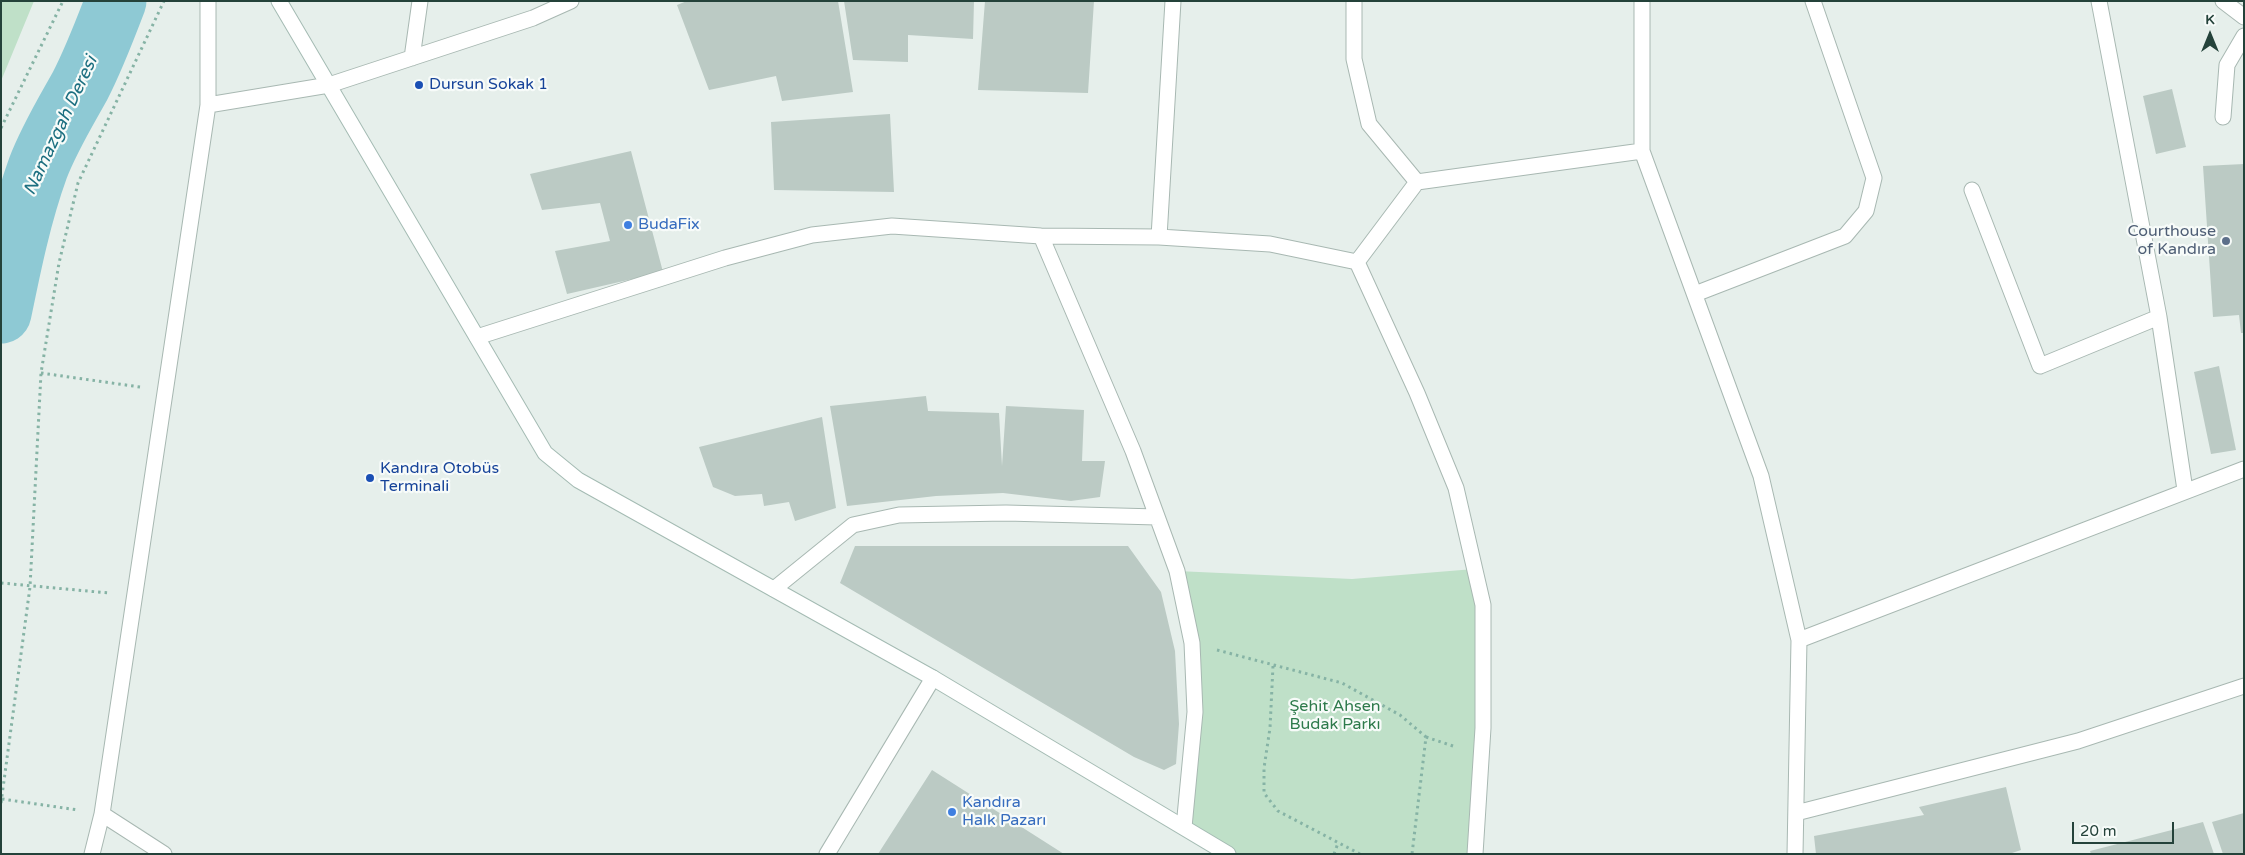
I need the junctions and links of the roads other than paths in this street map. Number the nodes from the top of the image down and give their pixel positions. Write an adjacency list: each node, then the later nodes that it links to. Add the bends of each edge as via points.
1 (208, 1): 15 (street)
2 (279, 1): 14 (street)
3 (420, 1): 13 (street)
4 (571, 1): 13 (street, via 534,18)
5 (1173, 1): 21 (street)
6 (1354, 1): 18 (street, via 1354,59 1370,124)
7 (1642, 1): 17 (street)
8 (1813, 1): 23 (street, via 1874,178 1866,211 1845,236)
9 (2099, 1): 24 (street)
10 (2223, 1): 11 (street)
11 (2244, 17)
12 (2244, 36): 16 (street, via 2227,65)
13 (412, 58): 14 (street)
14 (329, 86): 15 (street); 25 (street)
15 (208, 105): 34 (street)
16 (2223, 117)
17 (1642, 152): 18 (street); 23 (street)
18 (1417, 182): 22 (street)
19 (1972, 190): 24 (street, via 2040,366)
20 (1041, 236): 21 (street); 25 (street, via 892,226 812,234 725,258); 28 (street, via 1133,451)
21 (1159, 237): 22 (street, via 1270,244)
22 (1356, 262): 40 (street, via 1417,393 1456,488 1483,605 1481,756)
23 (1695, 294): 30 (street, via 1761,476)
24 (2158, 317): 27 (street)
25 (477, 337): 29 (street, via 545,453 578,480)
26 (2244, 469): 27 (street)
27 (2185, 490): 30 (street)
28 (1157, 517): 29 (street, via 1006,513 898,515 853,525); 35 (street, via 1178,571 1192,643 1195,712)
29 (774, 589): 31 (street)
30 (1799, 640): 33 (street)
31 (933, 678): 35 (street); 38 (street)
32 (2244, 686): 33 (street, via 2078,741)
33 (1796, 813): 41 (street)
34 (102, 814): 36 (street); 37 (street)
35 (1184, 827): 39 (street)
36 (92, 854)
37 (164, 854)
38 (827, 854)
39 (1228, 854)
40 (1475, 854)
41 (1796, 854)

